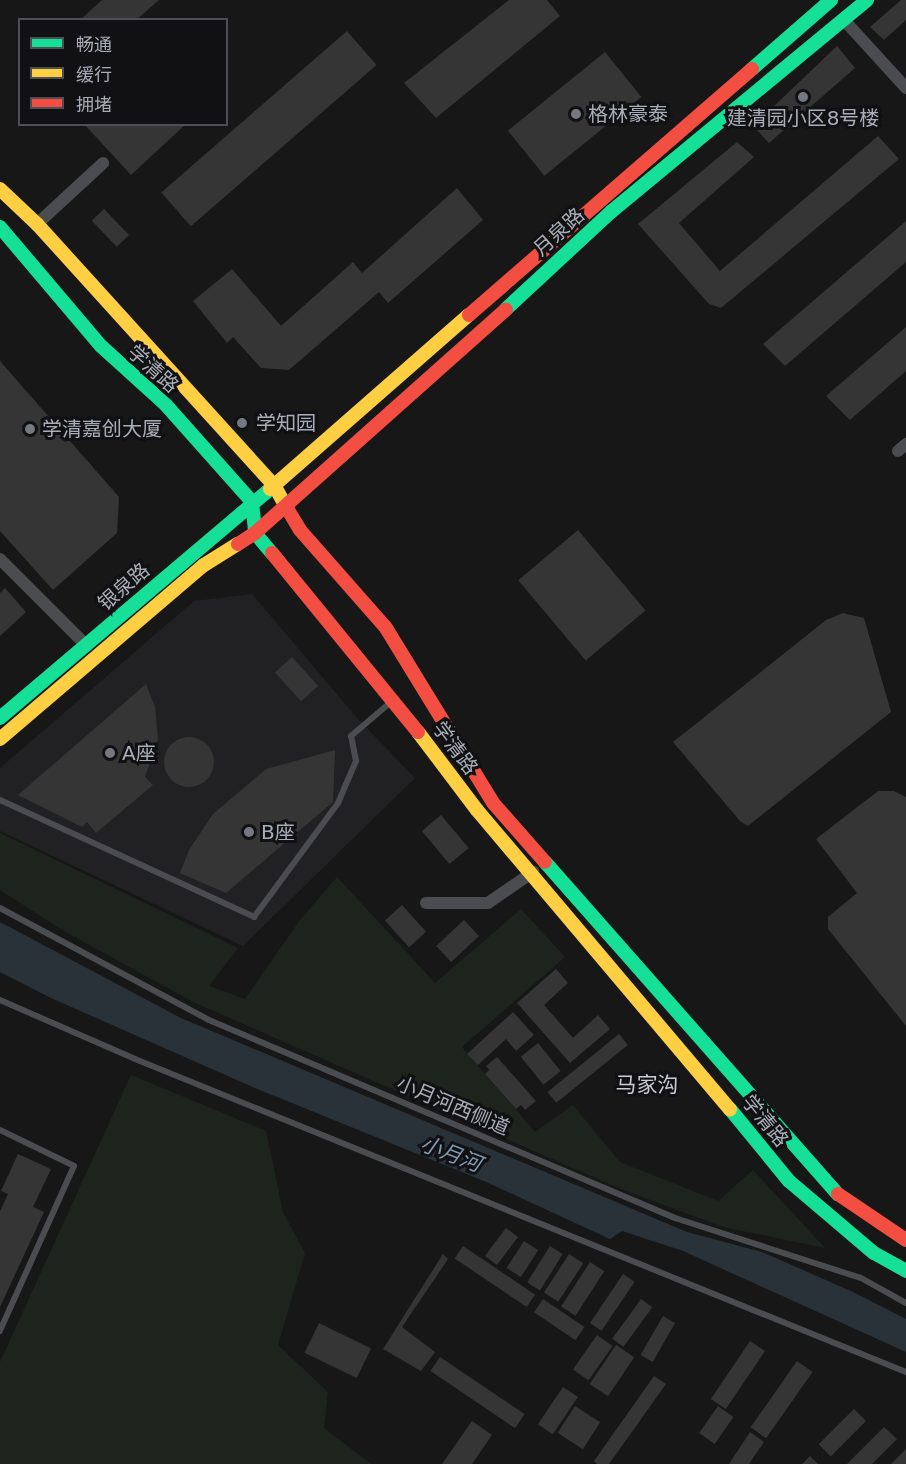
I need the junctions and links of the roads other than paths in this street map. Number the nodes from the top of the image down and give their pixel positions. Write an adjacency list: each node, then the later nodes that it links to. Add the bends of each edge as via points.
1 (867, 0): 3 (main road, 月泉路)
2 (823, 3): 9 (main road, 月泉路)
3 (844, 20): 4 (street); 11 (main road, 月泉路, via 612,211 423,386)
4 (906, 88)
5 (103, 164): 7 (street)
6 (2, 188): 7 (main road, 学清路)
7 (37, 224): 9 (main road, 学清路)
8 (2, 232): 10 (main road, 学清路, via 101,346 166,405)
9 (274, 485): 10 (main road, 银泉路); 11 (main road, 学清路)
10 (252, 502): 12 (main road); 14 (main road, 银泉路)
11 (287, 504): 12 (main road, 月泉路); 24 (main road, 学清路, via 300,530 386,628 494,804 836,1193)
12 (255, 533): 15 (main road, 学清路); 17 (main road, 银泉路, via 204,565)
13 (0, 559): 14 (street)
14 (87, 646): 16 (main road, 银泉路)
15 (394, 700): 18 (lane, via 351,736 356,761 338,803 254,917); 19 (main road, 学清路, via 477,810)
16 (0, 718)
17 (0, 739)
18 (0, 800)
19 (533, 872): 20 (street, via 488,903); 25 (main road, 学清路, via 789,1181 874,1253)
20 (426, 903)
21 (0, 908): 26 (lane, 小月河西侧道, via 209,1020 675,1218 861,1278)
22 (0, 1000): 28 (lane, via 135,1059)
23 (0, 1130): 27 (lane, via 74,1166)
24 (906, 1240)
25 (906, 1271)
26 (906, 1303)
27 (0, 1331)
28 (906, 1372)

